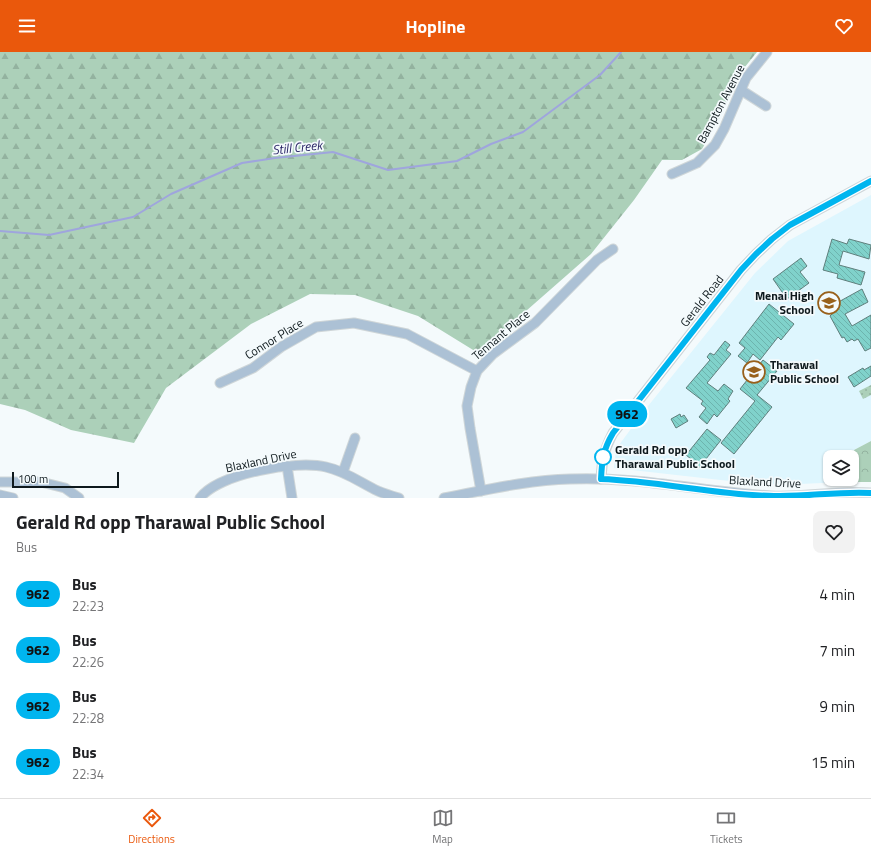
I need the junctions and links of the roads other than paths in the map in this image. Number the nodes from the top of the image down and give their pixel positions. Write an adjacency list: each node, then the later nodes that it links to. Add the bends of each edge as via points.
1 (767, 52): 2 (street, Bampton Avenue, via 746,78)
2 (741, 90): 3 (street); 4 (street, Bampton Avenue, via 715,146 697,163)
3 (766, 106)
4 (672, 174)
5 (871, 181): 12 (street, Gerald Road, via 790,225 741,270 613,433 606,445)
6 (613, 249): 7 (street, Tennant Place, via 596,260 535,323 493,354)
7 (477, 371): 8 (street, Connor Place, via 407,334 354,323 316,327 281,347 253,368); 14 (street, Tennant Place, via 467,406)
8 (220, 383)
9 (355, 438): 11 (street)
10 (287, 466): 11 (street, Blaxland Drive, via 308,464); 20 (street, Blaxland Drive, via 232,477 215,485); 21 (street)
11 (343, 472): 22 (street, Blaxland Drive, via 380,492)
12 (601, 479): 14 (street, Blaxland Drive, via 524,483); 17 (street, Blaxland Drive, via 745,494)
13 (0, 482): 19 (street, via 41,482 65,488)
14 (482, 491): 23 (street, Blaxland Drive)
15 (871, 493): 17 (street, Blaxland Drive, via 856,492)
16 (0, 494): 18 (street)
17 (831, 496)
18 (13, 498)
19 (79, 498)
20 (200, 498)
21 (292, 498)
22 (399, 498)
23 (444, 498)

